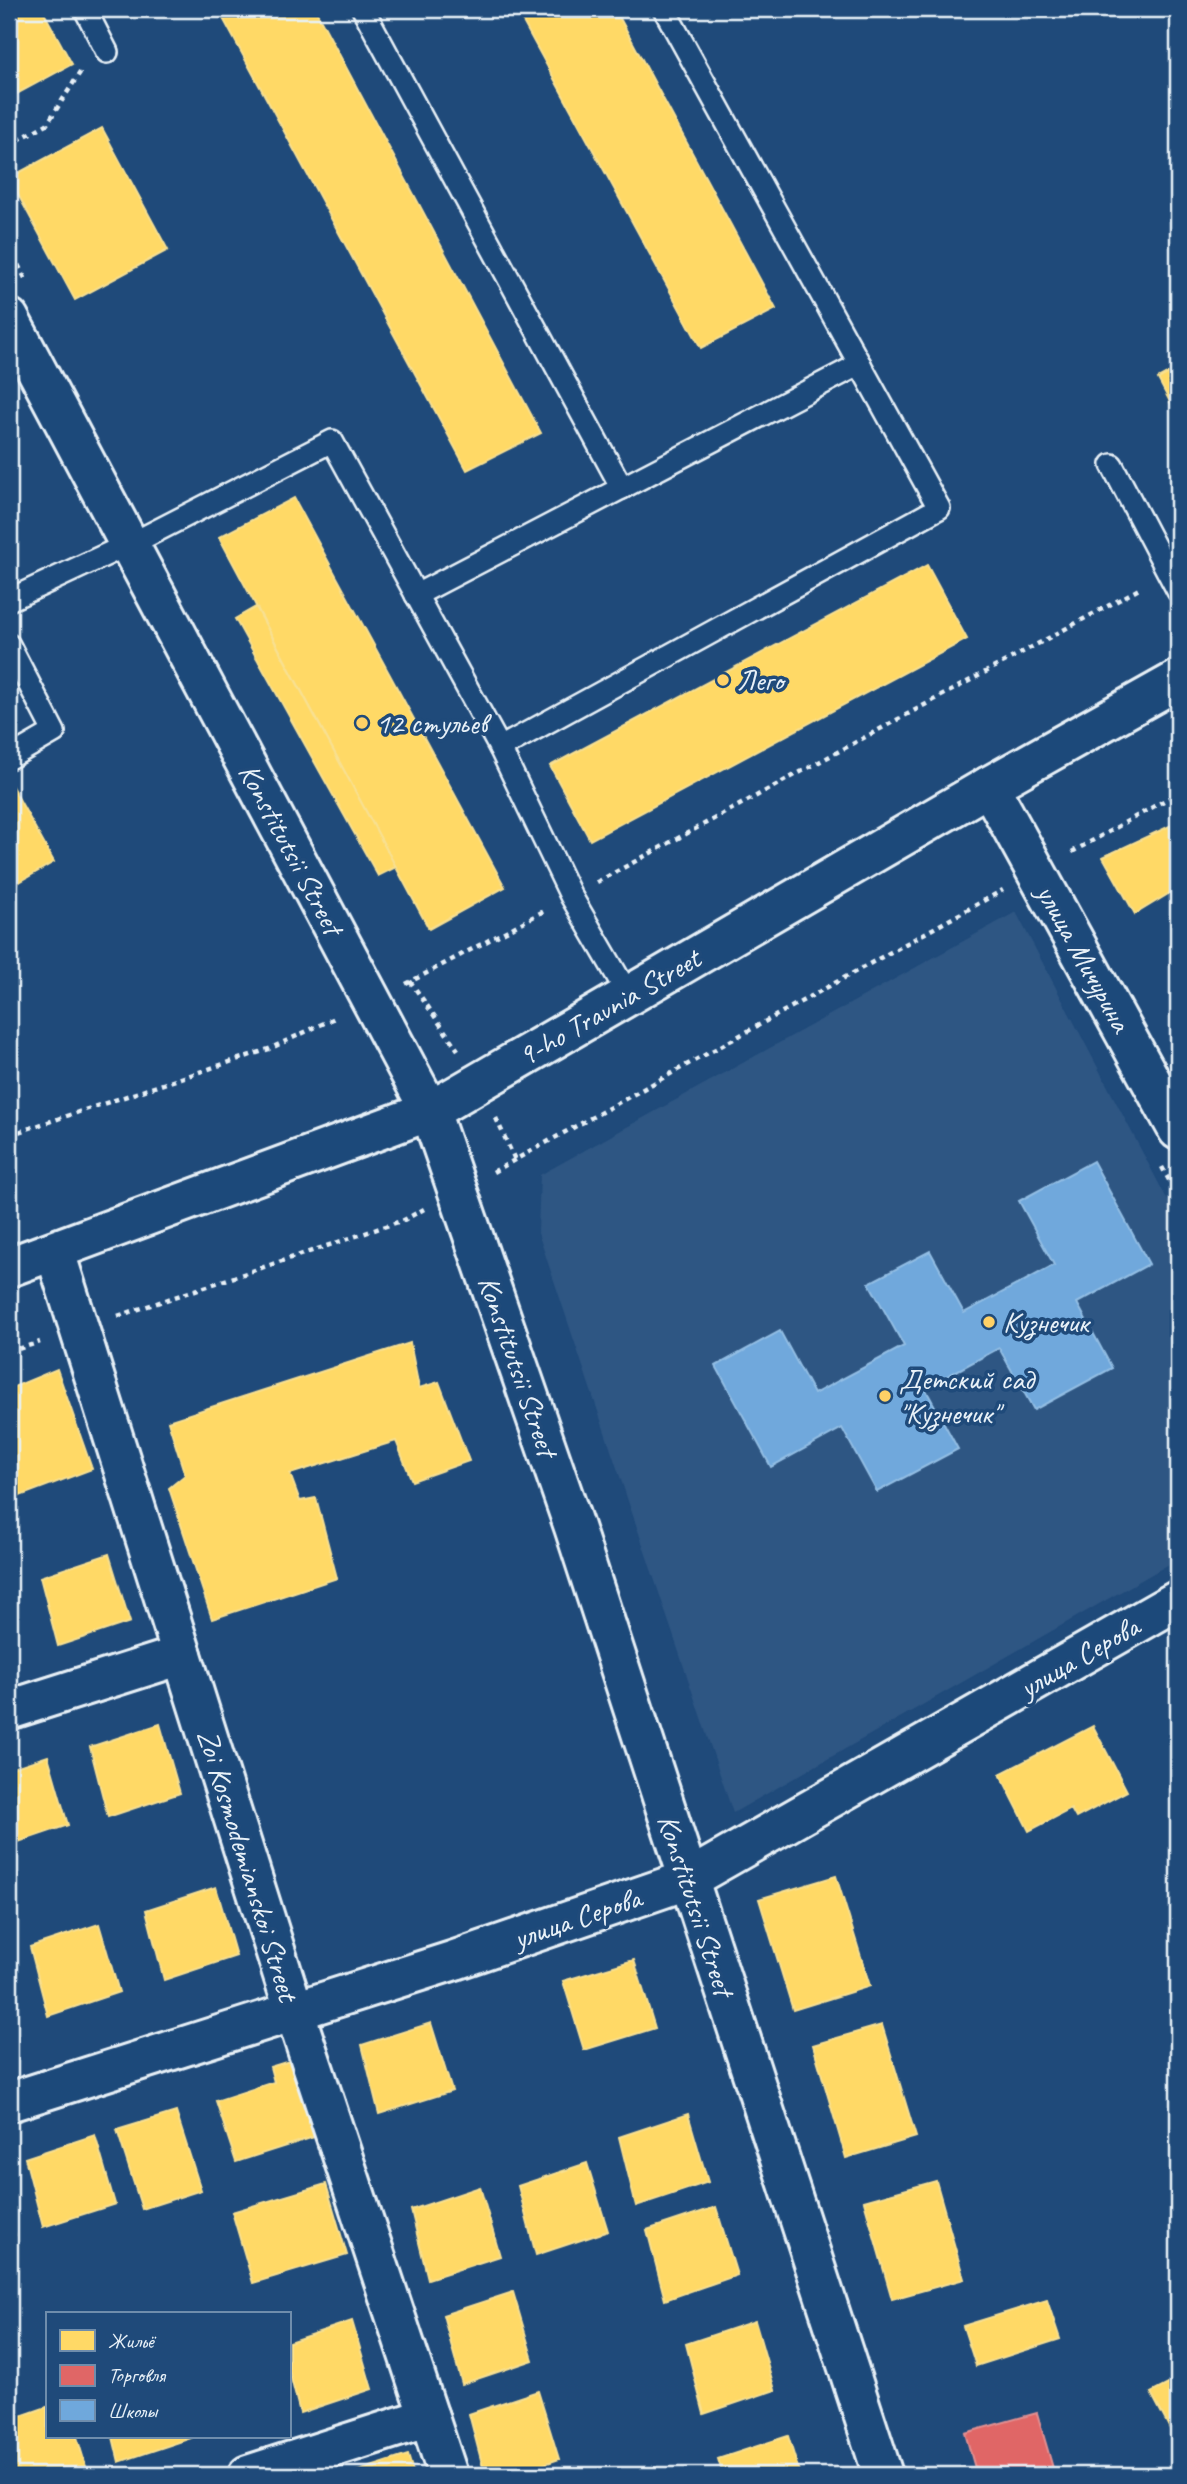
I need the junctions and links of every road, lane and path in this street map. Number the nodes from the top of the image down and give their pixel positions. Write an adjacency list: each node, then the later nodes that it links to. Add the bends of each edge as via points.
1 (85, 9): 4 (lane)
2 (363, 9): 9 (lane)
3 (664, 9): 7 (lane)
4 (107, 52): 5 (path, via 78,74 47,124)
5 (9, 145)
6 (9, 318): 10 (street, Konstitutsii Street)
7 (860, 364): 9 (lane); 16 (lane, via 939,508)
8 (1112, 465): 11 (lane)
9 (622, 488): 12 (lane)
10 (129, 545): 12 (lane, via 332,441); 13 (lane); 23 (street, Konstitutsii Street)
11 (1173, 582): 21 (path)
12 (416, 595): 16 (lane)
13 (9, 600)
14 (9, 645): 17 (lane, via 54,732)
15 (1178, 680): 18 (street, 9-ho Travnia Street)
16 (500, 748): 21 (lane)
17 (9, 758)
18 (989, 786): 20 (street, улица Мичурина); 22 (street, 9-ho Travnia Street)
19 (1178, 793): 20 (path)
20 (1036, 872): 25 (street, улица Мичурина); 27 (path)
21 (571, 896): 22 (lane); 23 (path)
22 (629, 996): 24 (street, 9-ho Travnia Street)
23 (371, 1000): 24 (street, Konstitutsii Street); 26 (path, via 269,1049)
24 (430, 1111): 27 (street, Konstitutsii Street); 28 (street, 9-ho Travnia Street)
25 (1178, 1130)
26 (9, 1135)
27 (457, 1191): 30 (path, via 404,1220); 35 (street, Konstitutsii Street, via 574,1527)
28 (55, 1252): 29 (street, 9-ho Travnia Street); 30 (street, Zoi Kosmodemianskoi Street)
29 (9, 1267)
30 (80, 1328): 31 (path); 33 (street, Zoi Kosmodemianskoi Street)
31 (9, 1352)
32 (1178, 1600): 35 (street, улица Серова)
33 (183, 1655): 34 (street); 36 (street, Zoi Kosmodemianskoi Street)
34 (9, 1710)
35 (687, 1880): 36 (street, улица Серова); 41 (street, Konstitutsii Street)
36 (294, 2010): 37 (street, улица Серова); 38 (street, Zoi Kosmodemianskoi Street)
37 (9, 2102)
38 (429, 2417): 39 (street); 40 (street, Zoi Kosmodemianskoi Street)
39 (248, 2475)
40 (448, 2475)
41 (883, 2475)

